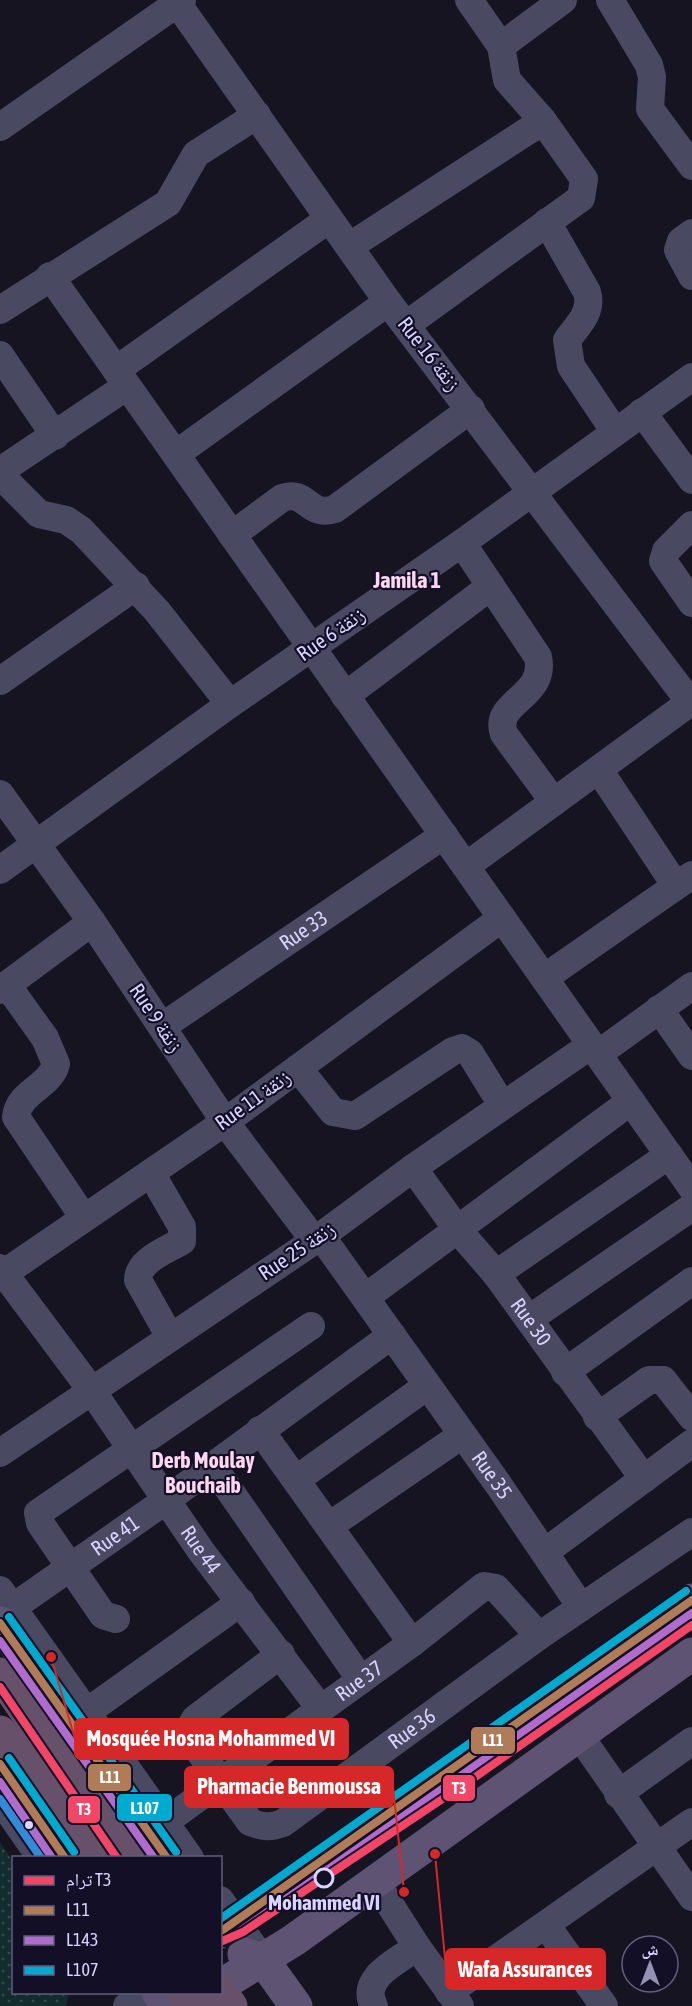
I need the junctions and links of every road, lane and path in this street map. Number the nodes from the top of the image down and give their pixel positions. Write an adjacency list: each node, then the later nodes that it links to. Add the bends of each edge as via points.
1 (469, 0): 5 (street)
2 (563, 0): 5 (street)
3 (610, 0): 9 (street, via 649,64 650,109)
4 (178, 1): 6 (street, Rue 16 زنقة); 8 (street)
5 (501, 46): 7 (street, via 507,80)
6 (257, 115): 10 (street, Rue 16 زنقة); 14 (street, via 196,154 168,203)
7 (543, 121): 11 (street, via 584,179 581,198); 13 (street)
8 (0, 128)
9 (692, 166)
10 (329, 219): 13 (street, Rue 16 زنقة); 21 (street)
11 (547, 222): 18 (street); 24 (street, via 590,303 567,340 571,366)
12 (692, 233): 15 (street, via 681,241 678,250)
13 (350, 246): 16 (street, Rue 16 زنقة)
14 (50, 276): 17 (street); 21 (street)
15 (692, 276)
16 (388, 302): 18 (street, Rue 16 زنقة); 26 (street)
17 (0, 310)
18 (406, 325): 22 (street, Rue 16 زنقة)
19 (0, 355): 25 (street)
20 (692, 377): 23 (street, Rue 6 زنقة)
21 (122, 378): 25 (street); 26 (street)
22 (471, 409): 29 (street, Rue 16 زنقة); 31 (street, via 335,509 324,513 314,510 300,496 291,495)
23 (642, 412): 24 (street, Rue 6 زنقة); 28 (street)
24 (615, 432): 29 (street, Rue 6 زنقة)
25 (55, 436): 27 (street)
26 (176, 454): 31 (street)
27 (0, 473): 33 (street, via 39,514 66,520 81,530)
28 (692, 480)
29 (534, 492): 32 (street, Rue 6 زنقة); 39 (street, Rue 16 زنقة)
30 (692, 525): 35 (street, via 666,551 663,561)
31 (232, 535): 36 (street)
32 (462, 543): 34 (street); 36 (street, Rue 6 زنقة)
33 (136, 586): 37 (street); 40 (street)
34 (491, 586): 38 (street); 43 (street, via 538,657 541,670 538,680 504,715 501,726)
35 (692, 603)
36 (312, 648): 38 (street); 40 (street, Rue 6 زنقة)
37 (1, 679)
38 (345, 696): 44 (street)
39 (691, 702): 41 (street)
40 (230, 704): 45 (street, Rue 6 زنقة)
41 (599, 770): 43 (street); 48 (street)
42 (0, 794): 45 (street, Rue 9 زنقة)
43 (554, 802): 46 (street)
44 (444, 835): 46 (street); 55 (street, Rue 33)
45 (36, 844): 47 (street, Rue 6 زنقة); 50 (street, Rue 9 زنقة)
46 (466, 866): 49 (street)
47 (0, 870)
48 (684, 880): 51 (street)
49 (502, 918): 51 (street); 58 (street, Rue 11 زنقة)
50 (92, 922): 53 (street); 55 (street, Rue 9 زنقة)
51 (544, 978): 56 (street)
52 (692, 986): 54 (street, Rue 25 زنقة)
53 (4, 988): 67 (street, via 45,1038 56,1064 52,1073 19,1103 16,1117)
54 (659, 1009): 56 (street, Rue 25 زنقة); 57 (street)
55 (163, 1026): 61 (street, Rue 9 زنقة)
56 (595, 1050): 59 (street); 60 (street, Rue 25 زنقة)
57 (692, 1056)
58 (298, 1068): 60 (street, via 333,1112 355,1116 462,1048 470,1053); 61 (street, Rue 11 زنقة)
59 (631, 1101): 62 (street); 68 (street)
60 (502, 1105): 63 (street, Rue 25 زنقة)
61 (225, 1122): 64 (street, Rue 11 زنقة); 69 (street, Rue 9 زنقة)
62 (669, 1155): 65 (street); 71 (street)
63 (413, 1168): 68 (street, Rue 30); 69 (street, Rue 25 زنقة)
64 (151, 1173): 67 (street, Rue 11 زنقة); 77 (street, via 183,1235 182,1241 143,1264 138,1280)
65 (692, 1188)
66 (692, 1207): 74 (street)
67 (84, 1218): 70 (street, Rue 11 زنقة)
68 (457, 1229): 71 (street, Rue 30); 73 (street)
69 (317, 1238): 73 (street, Rue 35); 77 (street, Rue 25 زنقة)
70 (1, 1273): 80 (street, Rue 44)
71 (496, 1274): 74 (street, Rue 30)
72 (692, 1281): 78 (street)
73 (366, 1297): 76 (street, Rue 35)
74 (529, 1319): 78 (street, Rue 30)
75 (310, 1326): 86 (street)
76 (392, 1335): 79 (street, Rue 35); 83 (street, Rue 41)
77 (170, 1337): 80 (street, Rue 25 زنقة)
78 (565, 1372): 81 (street, Rue 30)
79 (427, 1386): 84 (street, Rue 35); 89 (street)
80 (92, 1391): 86 (street, Rue 44); 87 (street, Rue 25 زنقة)
81 (597, 1417): 82 (street, via 656,1378 663,1380); 90 (street, Rue 30)
82 (692, 1417)
83 (260, 1430): 88 (street, Rue 41); 89 (street)
84 (462, 1435): 92 (street); 94 (street, Rue 35)
85 (692, 1443): 90 (street)
86 (130, 1449): 91 (street, Rue 44); 95 (street, via 40,1511 40,1523)
87 (0, 1453)
88 (212, 1466): 91 (street, Rue 41); 106 (street)
89 (297, 1479): 92 (street)
90 (644, 1479): 94 (street)
91 (165, 1501): 95 (street, Rue 41); 97 (street, Rue 44)
92 (329, 1526): 102 (street)
93 (692, 1532): 99 (street)
94 (545, 1552): 99 (street, Rue 35)
95 (71, 1566): 98 (street, Rue 41); 100 (street, via 103,1615)
96 (692, 1600): 129 (main road)
97 (241, 1602): 103 (street, Rue 44); 108 (street)
98 (4, 1607): 108 (street); 125 (main road)
99 (581, 1607): 101 (street, Rue 36)
100 (116, 1619)
101 (539, 1636): 102 (street, Rue 37, via 496,1588 484,1586); 113 (street, Rue 36, via 283,1823 272,1827 250,1822)
102 (412, 1644): 106 (street, Rue 37)
103 (281, 1654): 107 (street, Rue 44); 113 (street, via 190,1725 189,1737)
104 (692, 1654): 110 (main road)
105 (0, 1674): 124 (highway)
106 (362, 1680): 107 (street, Rue 37)
107 (320, 1708): 113 (street, Rue 37)
108 (87, 1712): 117 (street)
109 (0, 1732): 123 (highway)
110 (579, 1735): 114 (street); 127 (main road)
111 (692, 1741): 114 (street)
112 (0, 1764): 122 (main road)
113 (221, 1780): 117 (street, Rue 37)
114 (618, 1794): 119 (street)
115 (0, 1798): 121 (street)
116 (0, 1817): 120 (street)
117 (165, 1821): 126 (street)
118 (692, 1822): 119 (street)
119 (656, 1847): 128 (street); 130 (street)
120 (27, 1856)
121 (40, 1856)
122 (64, 1856)
123 (88, 1856)
124 (127, 1856)
125 (167, 1856)
126 (189, 1856)
127 (375, 1881): 131 (street); 132 (main road)
128 (692, 1897)
129 (224, 1921): 132 (main road, via 244,1954)
130 (546, 1925): 136 (street); 141 (street)
131 (417, 1947): 136 (street); 140 (street, via 372,1981 369,1993)
132 (263, 1960): 133 (main road); 139 (main road)
133 (222, 1985)
134 (206, 1994): 137 (main road)
135 (222, 1994): 138 (highway)
136 (454, 1999)
137 (186, 2006)
138 (231, 2006)
139 (296, 2006)
140 (374, 2006)
141 (604, 2006)

